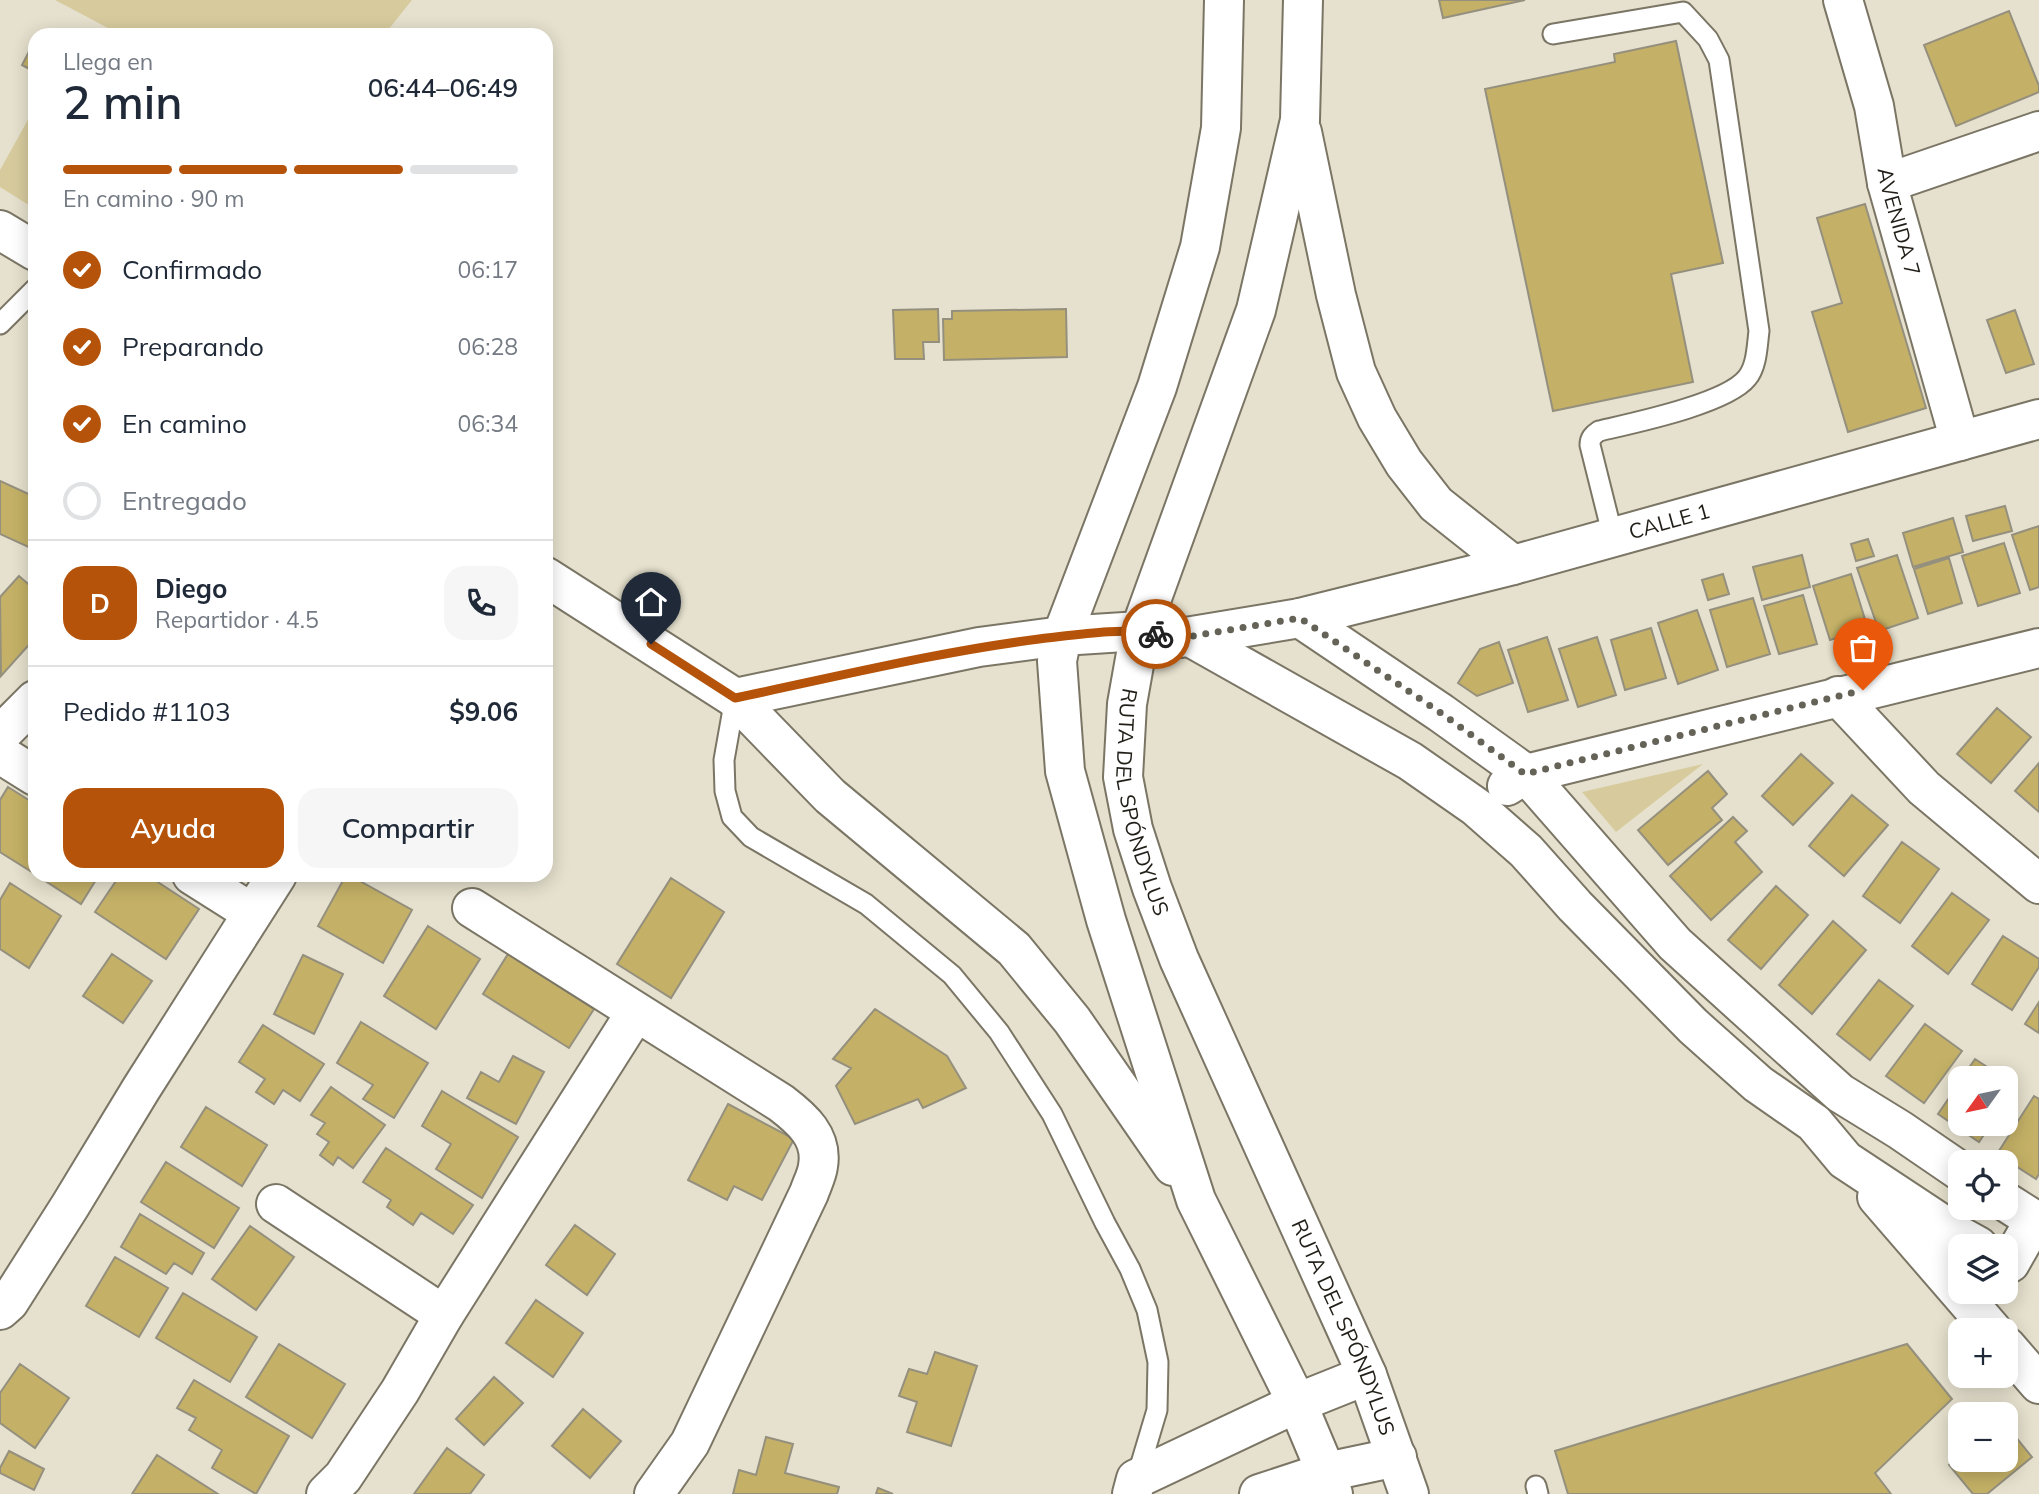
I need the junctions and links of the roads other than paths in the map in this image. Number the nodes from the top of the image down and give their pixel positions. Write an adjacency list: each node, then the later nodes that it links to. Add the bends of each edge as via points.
1 (1224, 0): 19 (main road, via 1221,128 1200,247 1157,387)
2 (1303, 0): 5 (main road, RUTA DEL SPÓNDYLUS)
3 (1843, 0): 7 (main road, AVENIDA 7, via 1874,106)
4 (1553, 34): 14 (lane, via 1683,12 1708,39 1719,60 1759,331 1748,377 1728,394 1593,434 1590,445)
5 (1300, 120): 15 (main road, via 1336,295 1356,372 1377,418 1436,503); 18 (main road, RUTA DEL SPÓNDYLUS, via 1256,310)
6 (2039, 131): 7 (main road)
7 (1887, 183): 13 (main road, AVENIDA 7)
8 (0, 230): 9 (main road)
9 (28, 247)
10 (28, 296): 11 (lane)
11 (0, 324)
12 (2039, 419): 13 (main road, CALLE 1)
13 (1960, 441): 14 (main road, CALLE 1)
14 (1612, 537): 15 (main road, CALLE 1)
15 (1513, 565): 17 (main road, CALLE 1)
16 (553, 581): 23 (main road)
17 (1300, 618): 20 (main road, CALLE 1); 28 (main road)
18 (1140, 631): 19 (main road); 20 (main road); 51 (main road, RUTA DEL SPÓNDYLUS, via 1127,704 1123,777 1133,829 1179,959)
19 (1062, 636): 23 (main road, via 979,647); 42 (main road, via 1057,661 1065,771 1106,920)
20 (1190, 637): 29 (main road, via 1409,761)
21 (2039, 648): 22 (main road)
22 (1838, 696): 28 (main road); 32 (main road, via 1924,788)
23 (735, 698): 42 (main road, via 830,796 1014,949 1072,1020); 56 (lane, via 724,760 732,817 751,837 866,904 952,975 999,1032 1052,1114 1147,1310 1158,1362 1157,1410)
24 (28, 707): 25 (main road)
25 (0, 734)
26 (0, 754): 27 (main road)
27 (28, 772)
28 (1525, 774): 29 (main road); 35 (main road)
29 (1476, 807): 36 (main road, via 1526,851)
30 (203, 882): 34 (main road)
31 (272, 882): 34 (main road)
32 (2039, 884)
33 (472, 908): 37 (main road)
34 (252, 913): 47 (main road)
35 (1675, 944): 36 (main road); 38 (main road)
36 (1642, 974): 39 (main road, via 1758,1084)
37 (636, 1012): 48 (main road); 58 (main road, via 803,1120 816,1140 819,1165 690,1443)
38 (1840, 1093): 39 (main road); 41 (main road)
39 (1814, 1123): 40 (main road)
40 (1845, 1160): 45 (main road); 49 (main road)
41 (1948, 1163)
42 (1196, 1200): 53 (main road)
43 (276, 1203): 48 (main road)
44 (2026, 1215): 46 (main road)
45 (1957, 1234)
46 (2018, 1236)
47 (0, 1310)
48 (444, 1315): 57 (main road, via 386,1413 343,1478)
49 (1982, 1318)
50 (2018, 1360): 52 (main road)
51 (1367, 1375): 53 (main road); 54 (main road, RUTA DEL SPÓNDYLUS)
52 (2039, 1384)
53 (1297, 1403): 55 (main road); 56 (main road, via 1187,1455)
54 (1397, 1457): 55 (main road); 60 (main road, RUTA DEL SPÓNDYLUS)
55 (1329, 1483): 59 (main road)
56 (1143, 1489)
57 (326, 1494)
58 (654, 1494)
59 (1259, 1494)
60 (1409, 1494)

